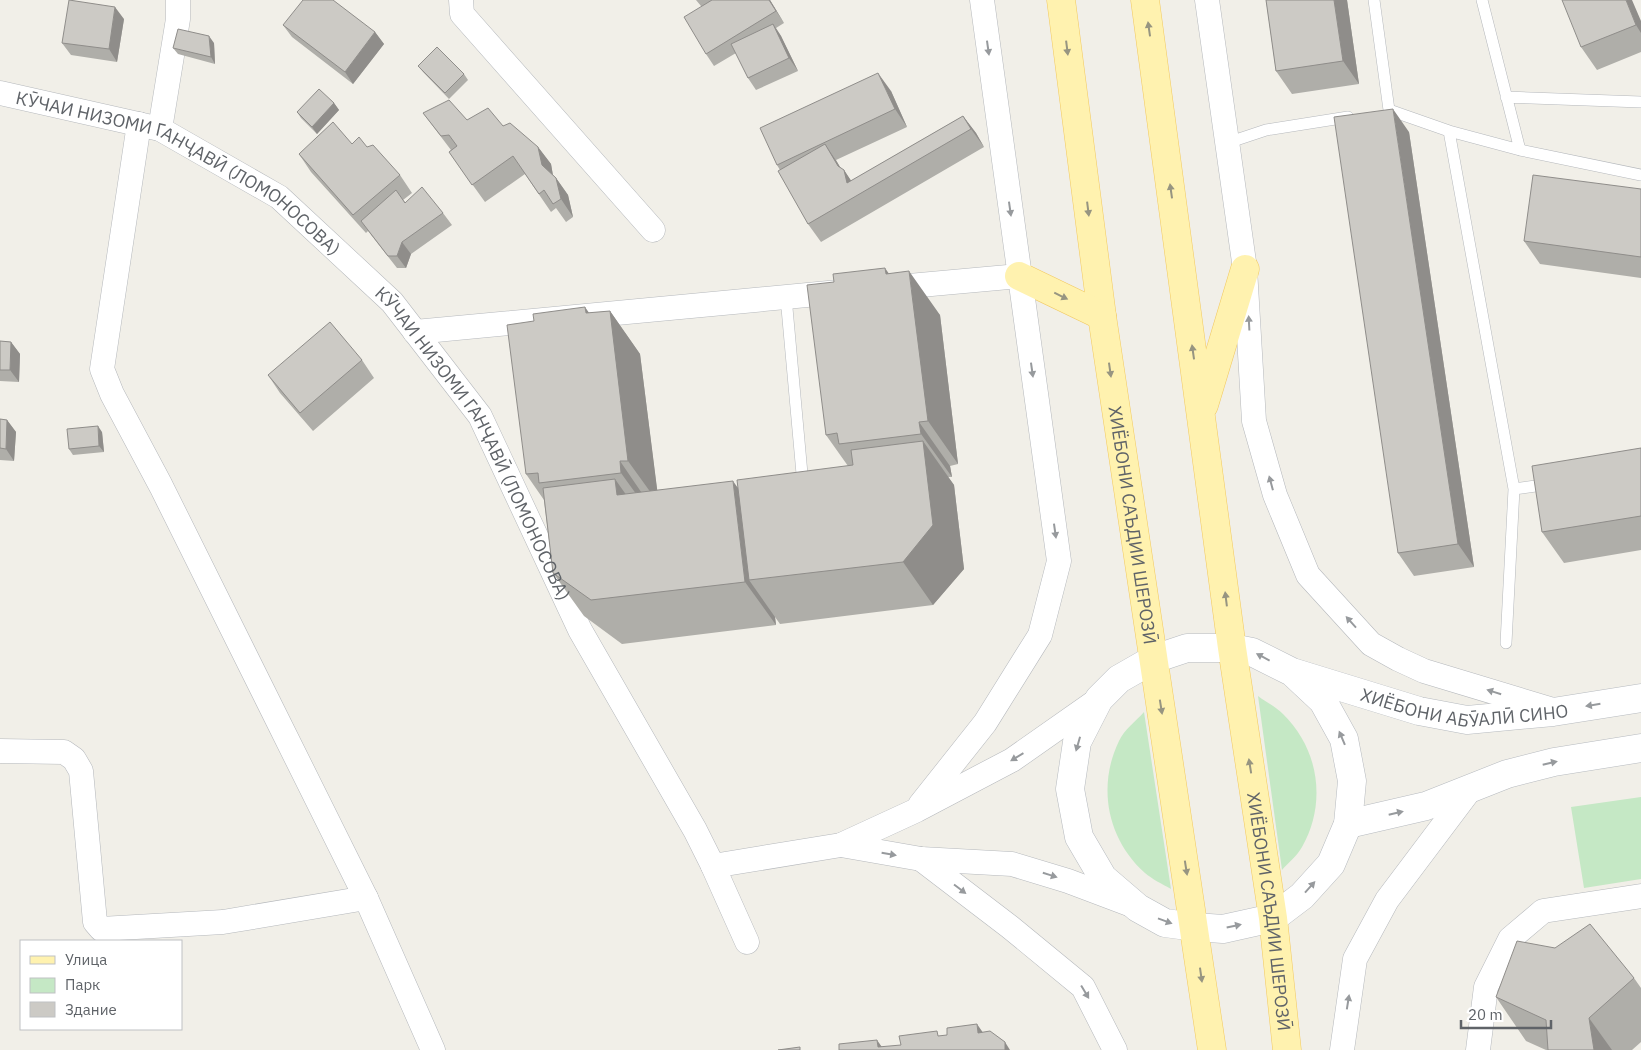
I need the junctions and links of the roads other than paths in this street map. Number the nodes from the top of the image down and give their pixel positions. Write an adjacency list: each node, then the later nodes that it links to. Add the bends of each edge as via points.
1 (178, 0): 13 (street, via 178,18)
2 (461, 0): 18 (street, via 462,14)
3 (982, 0): 20 (street, one-way to 20)
4 (1061, 0): 22 (main road, ХИЁБОНИ САЪДИИ ШЕРОЗӢ, one-way to 22)
5 (1145, 0): 24 (main road, ХИЁБОНИ САЪДИИ ШЕРОЗӢ, one-way to 5)
6 (1207, 0): 15 (street)
7 (1374, 0): 14 (lane, via 1385,111)
8 (1482, 0): 10 (lane)
9 (0, 93): 13 (street, КӮЧАИ НИЗОМИ ГАНҶАВӢ (ЛОМОНОСОВА))
10 (1506, 97): 11 (lane); 16 (lane)
11 (1641, 102)
12 (1361, 114): 15 (lane, via 1266,130)
13 (149, 127): 23 (street, КӮЧАИ НИЗОМИ ГАНҶАВӢ (ЛОМОНОСОВА), via 279,197 392,302); 44 (street, via 102,369)
14 (1449, 131): 16 (lane); 27 (lane)
15 (1227, 143): 19 (street)
16 (1520, 150): 17 (lane)
17 (1641, 175)
18 (653, 230)
19 (1245, 269): 24 (main road); 34 (street, one-way to 19, via 1424,671 1398,659 1371,644 1308,575 1275,495 1254,421)
20 (1019, 276): 21 (street); 22 (main road, one-way to 22); 38 (street, one-way to 38, via 1058,561 1040,635 985,722)
21 (786, 297): 23 (street); 26 (lane)
22 (1102, 316): 30 (main road, ХИЁБОНИ САЪДИИ ШЕРОЗӢ, one-way to 30)
23 (415, 332): 42 (street, КӮЧАИ НИЗОМИ ГАНҶАВӢ (ЛОМОНОСОВА), via 480,416 580,630)
24 (1201, 413): 29 (main road, ХИЁБОНИ САЪДИИ ШЕРОЗӢ, one-way to 24)
25 (1563, 482): 27 (lane)
26 (803, 485)
27 (1514, 489): 28 (lane)
28 (1506, 643)
29 (1232, 648): 30 (main road, ХИЁБОНИ АБӮАЛӢ СИНО, via 1188,648); 31 (main road, ХИЁБОНИ АБӮАЛӢ СИНО, one-way to 29, via 1252,652); 46 (main road, ХИЁБОНИ САЪДИИ ШЕРОЗӢ, one-way to 29)
30 (1154, 659): 33 (main road, ХИЁБОНИ АБӮАЛӢ СИНО, via 1119,679); 47 (main road, ХИЁБОНИ САЪДИИ ШЕРОЗӢ, one-way to 47)
31 (1292, 672): 34 (main road, ХИЁБОНИ АБӮАЛӢ СИНО, via 1419,711 1467,720); 39 (main road, ХИЁБОНИ АБӮАЛӢ СИНО, one-way to 31, via 1352,781 1344,739 1323,702)
32 (1641, 698): 34 (main road, ХИЁБОНИ АБӮАЛӢ СИНО, one-way to 34)
33 (1099, 699): 38 (street, one-way to 38, via 1012,760); 45 (main road, ХИЁБОНИ АБӮАЛӢ СИНО, one-way to 45, via 1077,742 1070,789 1075,818 1079,837 1103,878)
34 (1558, 711)
35 (1641, 748): 37 (main road, one-way to 35, via 1507,774 1554,762)
36 (0, 751): 44 (street, via 64,752 74,758 80,771 95,922 101,929 223,922)
37 (1469, 791): 39 (main road, one-way to 37, via 1426,806); 53 (street, one-way to 37, via 1355,959 1387,900)
38 (917, 810): 40 (street)
39 (1348, 824): 46 (main road, ХИЁБОНИ АБӮАЛӢ СИНО, one-way to 39, via 1302,896 1331,864)
40 (841, 845): 41 (street, one-way to 41); 42 (street)
41 (921, 859): 45 (street, one-way to 45, via 1012,864); 50 (street, one-way to 50, via 1083,986)
42 (713, 866): 48 (street, КӮЧАИ НИЗОМИ ГАНҶАВӢ (ЛОМОНОСОВА))
43 (1641, 896): 54 (street, via 1543,911 1510,939 1486,987)
44 (366, 898): 49 (street)
45 (1138, 908): 47 (main road, ХИЁБОНИ АБӮАЛӢ СИНО, one-way to 47, via 1166,923)
46 (1273, 918): 47 (main road, ХИЁБОНИ АБӮАЛӢ СИНО, one-way to 46, via 1223,929); 52 (main road, ХИЁБОНИ САЪДИИ ШЕРОЗӢ)
47 (1194, 927): 51 (main road, ХИЁБОНИ САЪДИИ ШЕРОЗӢ, one-way to 51)
48 (747, 942)
49 (433, 1050)
50 (1114, 1050)
51 (1212, 1050)
52 (1287, 1050)
53 (1342, 1050)
54 (1478, 1050)

